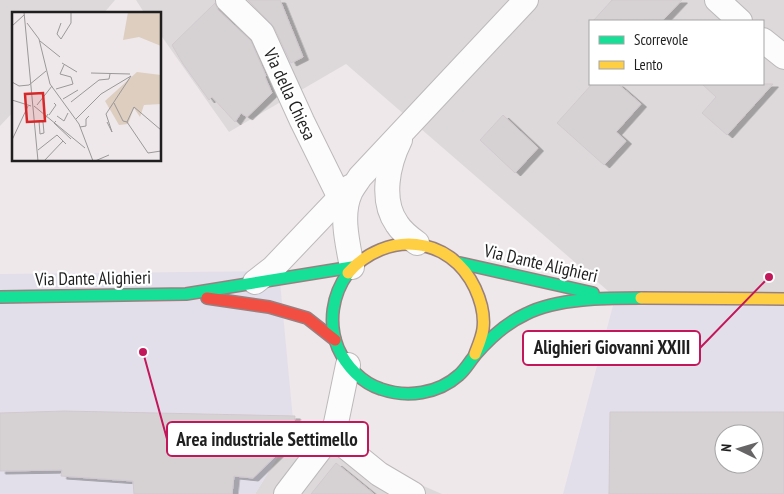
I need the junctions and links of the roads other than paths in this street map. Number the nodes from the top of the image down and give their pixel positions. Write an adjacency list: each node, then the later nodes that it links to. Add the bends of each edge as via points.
1 (228, 0): 9 (street, Via della Chiesa, via 262,33)
2 (526, 0): 7 (street)
3 (717, 0): 4 (street)
4 (739, 20)
5 (764, 41): 6 (street)
6 (784, 57)
7 (419, 114): 8 (street); 10 (street, via 393,157 387,198 396,224)
8 (360, 177): 9 (street); 12 (street, via 345,208)
9 (340, 198): 13 (street, via 273,268)
10 (417, 243): 11 (main road, Via Dante Alighieri, via 440,250); 12 (main road, Via Dante Alighieri, via 393,244 371,253)
11 (460, 263): 16 (main road, Via Dante Alighieri); 19 (main road, Via Dante Alighieri, via 475,283 483,306 483,330)
12 (352, 267): 13 (main road, Via Dante Alighieri); 18 (main road, Via Dante Alighieri, via 334,301)
13 (255, 282): 14 (main road, Via Dante Alighieri)
14 (186, 294): 15 (main road, Via Dante Alighieri); 18 (main road, Via Dante Alighieri, via 269,307 307,318)
15 (0, 297)
16 (616, 298): 17 (main road, Via Dante Alighieri); 19 (main road, Via Dante Alighieri, via 544,306 503,328)
17 (784, 299)
18 (335, 340): 20 (main road, Via Dante Alighieri)
19 (476, 354): 20 (main road, Via Dante Alighieri, via 453,379 439,388 415,395 390,393 366,383)
20 (348, 365): 21 (street)
21 (331, 435): 22 (street); 23 (street, via 379,474)
22 (286, 494)
23 (413, 494)

